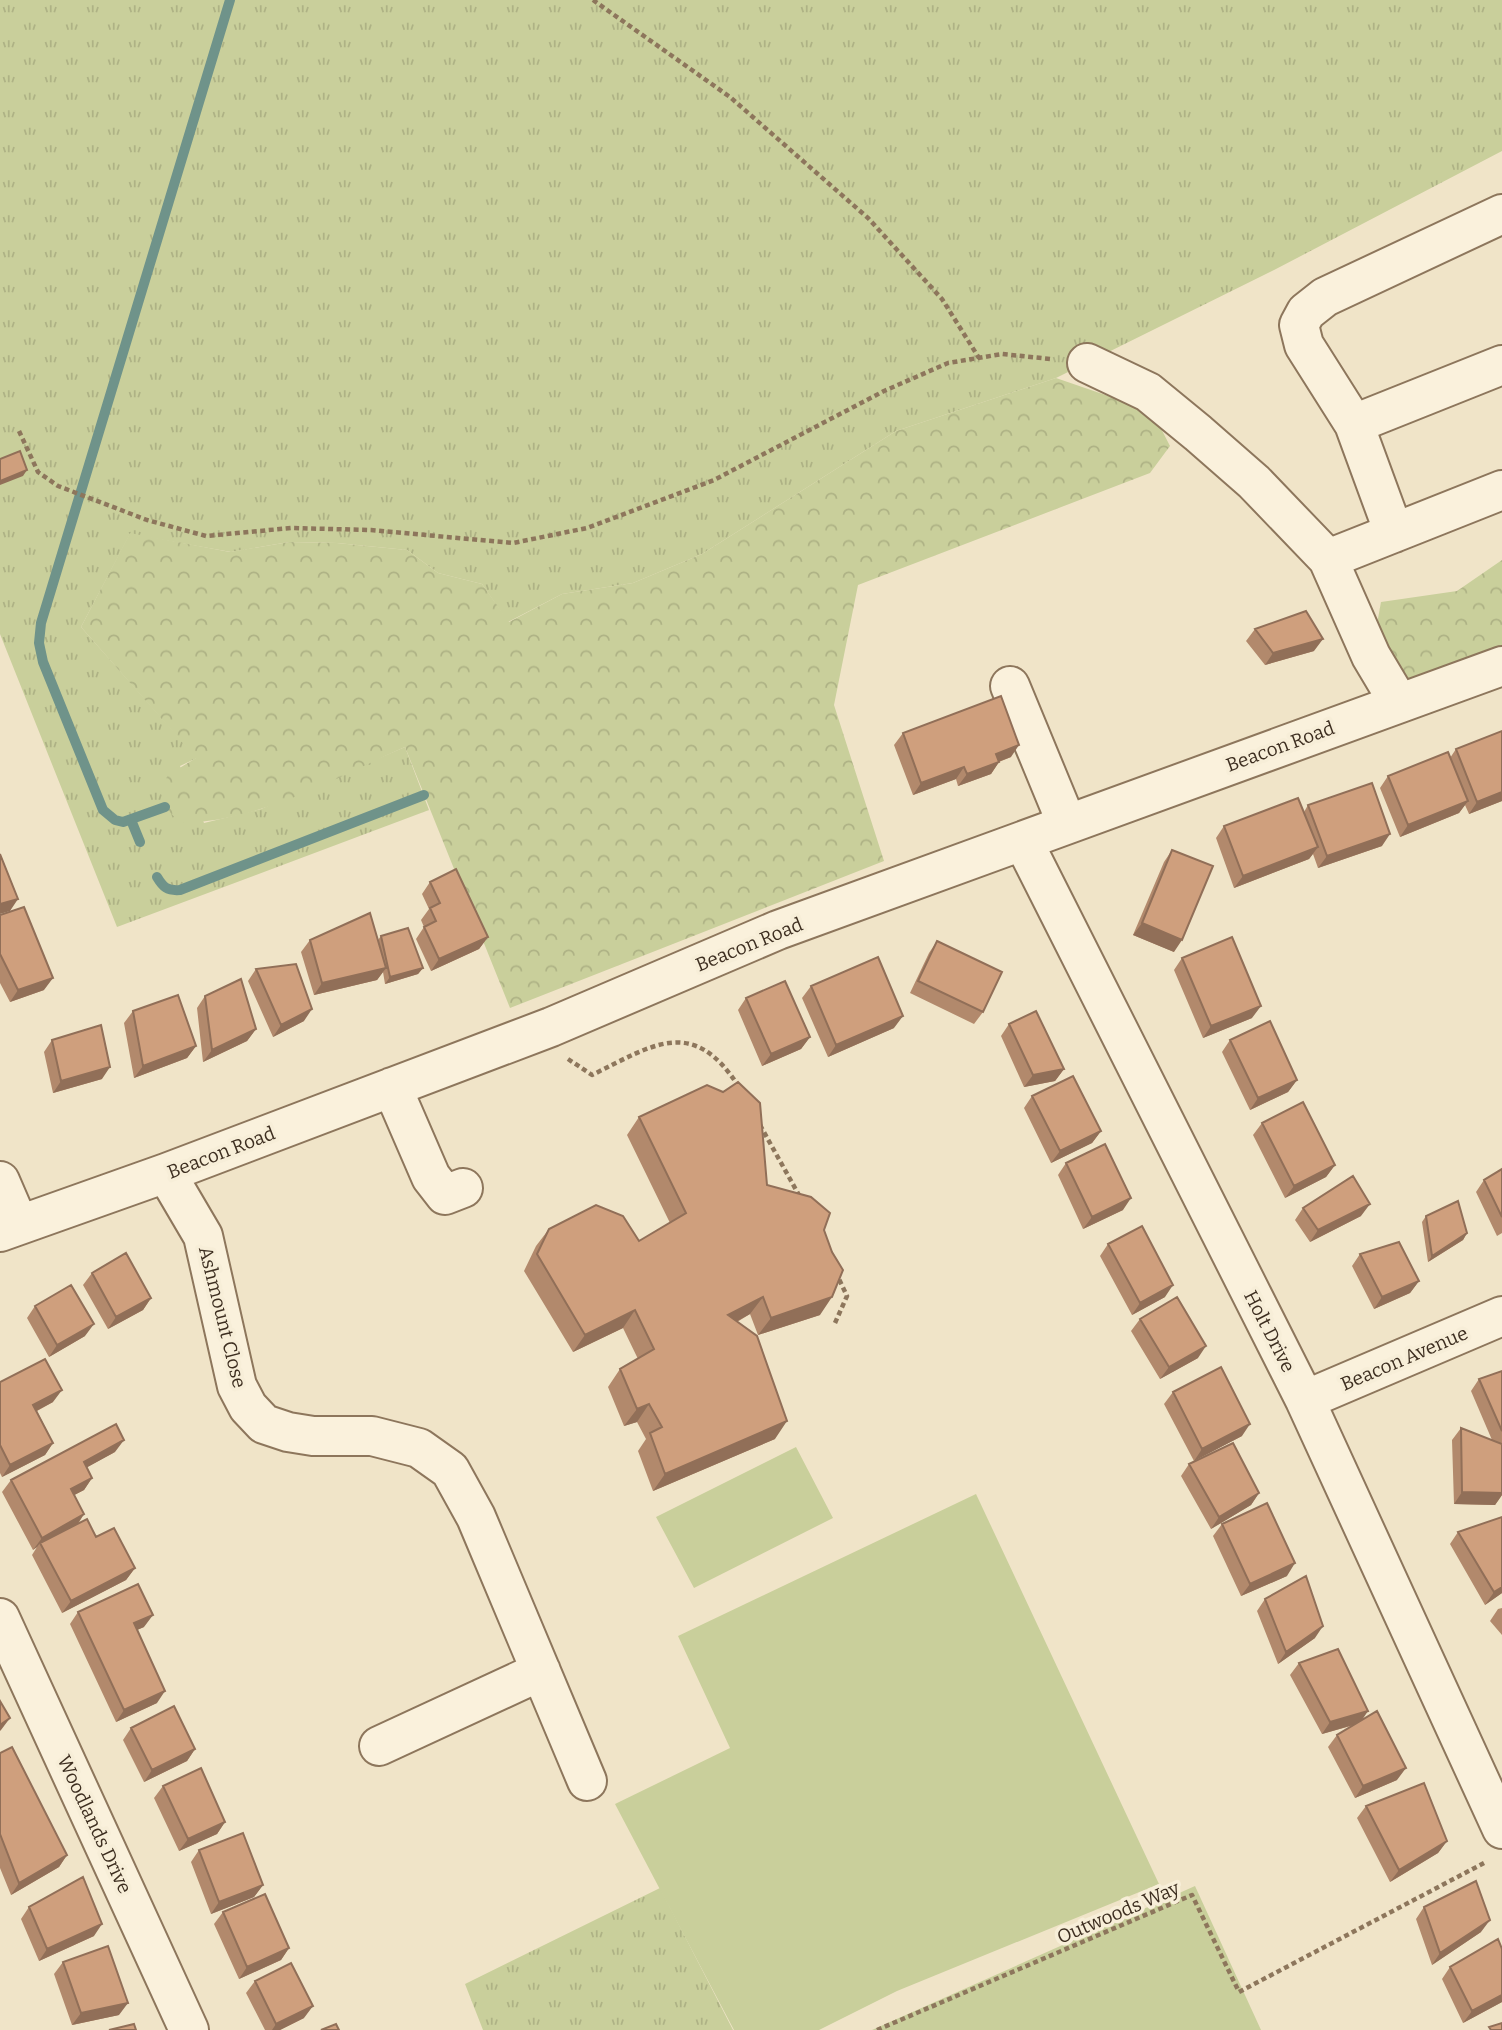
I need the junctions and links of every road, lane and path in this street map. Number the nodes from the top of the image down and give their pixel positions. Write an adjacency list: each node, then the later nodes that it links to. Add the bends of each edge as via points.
1 (593, 0): 3 (path, via 730,97 868,218 942,299)
2 (1502, 214): 6 (street, via 1325,297 1306,312 1299,325 1304,345)
3 (979, 358): 4 (path, via 1002,354); 7 (path, via 948,363 884,391 714,480 587,528 513,543 291,528 206,536 147,520 58,486 38,472)
4 (1087, 363): 10 (street, via 1149,392 1254,482)
5 (1502, 365): 6 (street)
6 (1354, 424): 9 (street)
7 (19, 431)
8 (1502, 490): 9 (street)
9 (1394, 533): 10 (street)
10 (1328, 559): 13 (street, via 1371,656)
11 (1502, 666): 13 (street, Beacon Road)
12 (1010, 686): 14 (street)
13 (1399, 703): 14 (street, Beacon Road)
14 (1067, 824): 15 (street, Beacon Road)
15 (1023, 841): 17 (street, Beacon Road, via 778,930 551,1027); 28 (street, Holt Drive)
16 (562, 1055): 18 (path, via 593,1075 660,1042 689,1042 716,1057)
17 (392, 1087): 20 (street, Beacon Road); 22 (street, via 431,1177 445,1195)
18 (743, 1094)
19 (755, 1115): 23 (path)
20 (166, 1173): 24 (street, Beacon Road); 30 (street, Ashmount Close, via 203,1236 237,1387 248,1407 264,1424 288,1432 372,1436 419,1448 450,1470 476,1517)
21 (0, 1181): 24 (street)
22 (463, 1188)
23 (800, 1198)
24 (10, 1229)
25 (837, 1275): 27 (path, via 847,1296)
26 (1502, 1316): 28 (street, Beacon Avenue)
27 (835, 1323)
28 (1305, 1400): 33 (street, Holt Drive)
29 (0, 1618): 34 (street, Woodlands Drive)
30 (541, 1671): 31 (street); 32 (street, Ashmount Close)
31 (379, 1746)
32 (587, 1781)
33 (1496, 1844): 35 (path, Outwoods Way, via 1239,1992 1192,1895)
34 (189, 2030)
35 (877, 2030)

